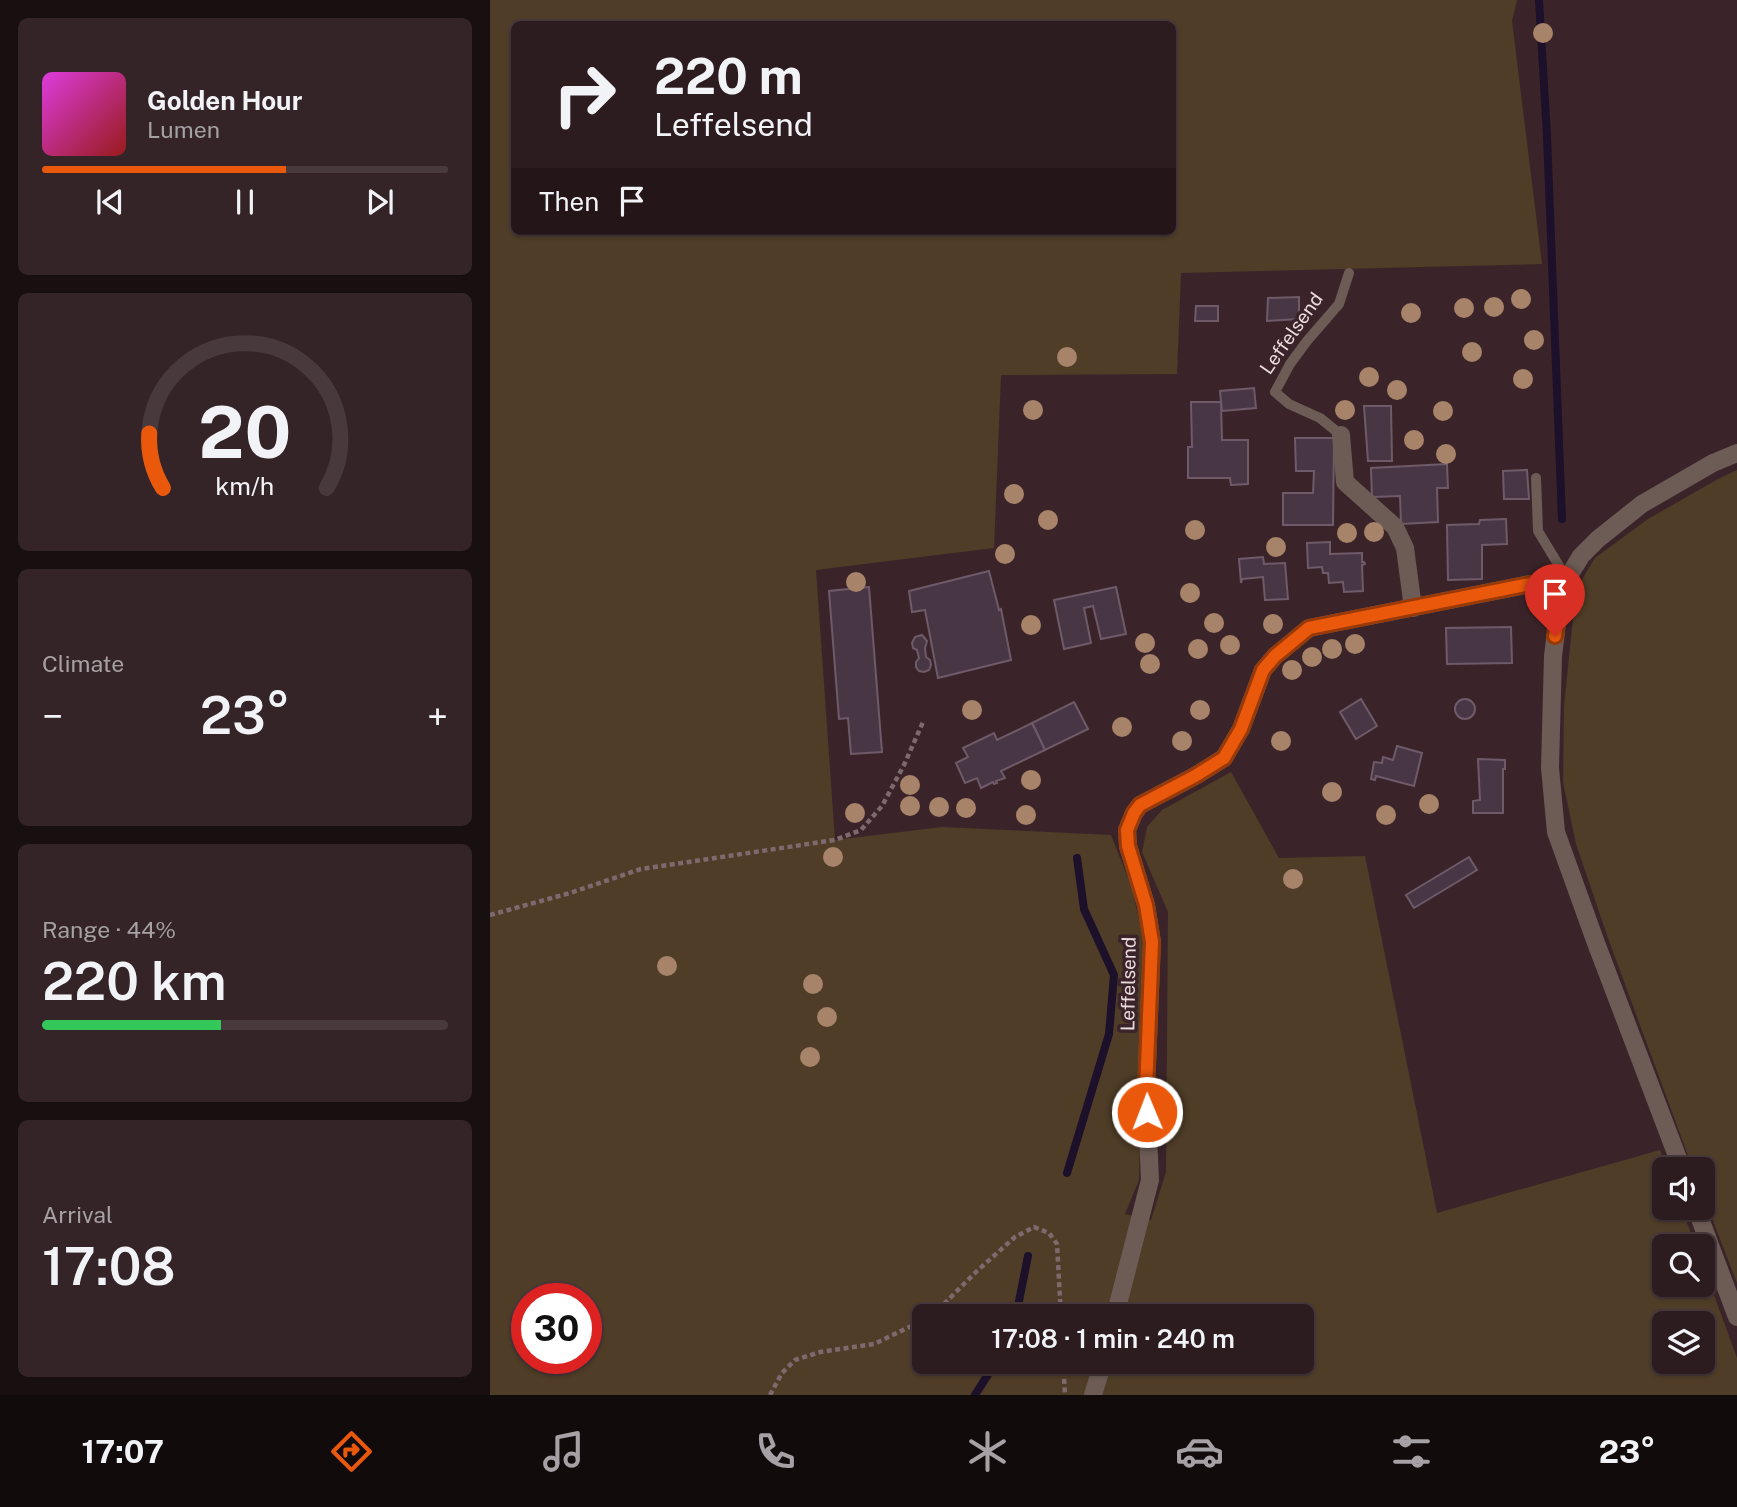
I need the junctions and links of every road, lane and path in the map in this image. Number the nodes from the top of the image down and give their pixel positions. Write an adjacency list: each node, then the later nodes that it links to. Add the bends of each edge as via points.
1 (1349, 274): 2 (lane, Leffelsend, via 1339,304 1295,357 1275,392)
2 (1341, 435): 6 (street, Leffelsend, via 1345,482 1395,527 1405,548)
3 (1737, 453): 5 (street, via 1642,504 1598,539)
4 (1536, 478): 5 (lane, via 1538,531)
5 (1567, 579): 6 (street, Leffelsend); 9 (street, via 1558,615 1551,696 1550,768 1556,832)
6 (1413, 608): 13 (street, Leffelsend, via 1309,628 1263,670 1241,729 1224,758 1140,805 1134,813 1127,830 1128,846 1152,942 1146,1090 1150,1180)
7 (923, 722): 8 (path, via 882,806 862,830 835,840 641,869)
8 (490, 915)
9 (1677, 1157)
10 (1701, 1220): 14 (street)
11 (944, 1304): 12 (path, via 1015,1237 1034,1227 1049,1233 1057,1244)
12 (1060, 1304)
13 (1118, 1304)
14 (1737, 1317)
15 (912, 1325): 18 (path, via 873,1343 795,1360)
16 (1064, 1374): 19 (path)
17 (1099, 1374): 20 (street)
18 (770, 1395)
19 (1065, 1395)
20 (1093, 1395)

